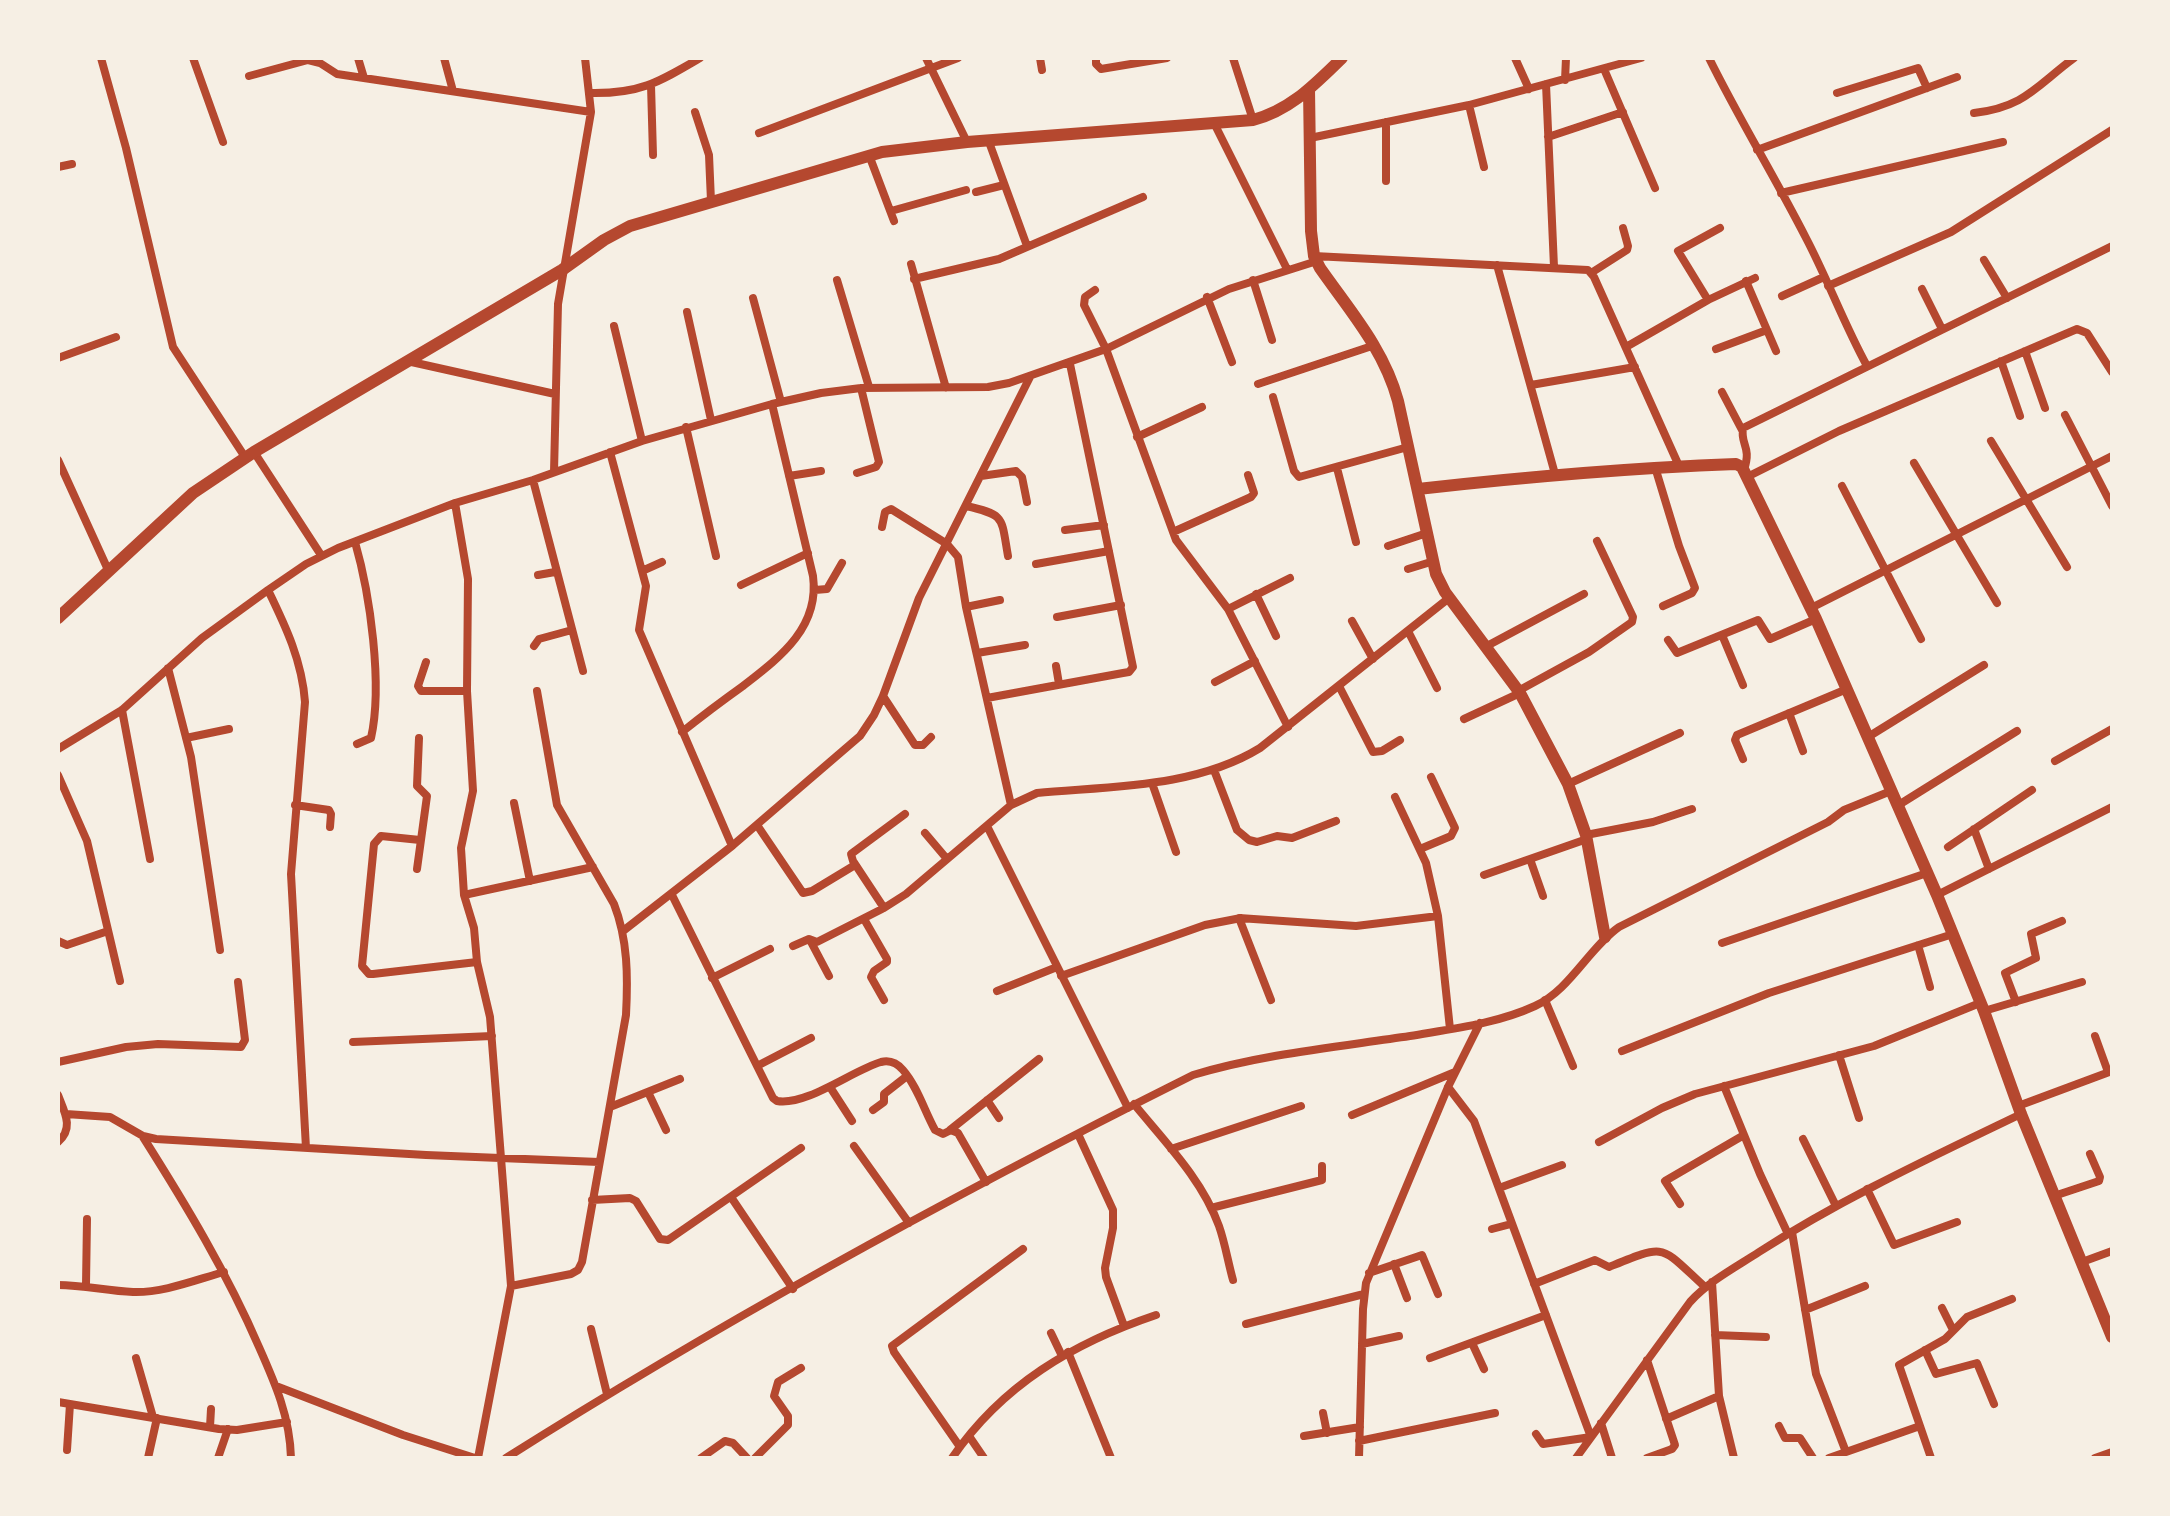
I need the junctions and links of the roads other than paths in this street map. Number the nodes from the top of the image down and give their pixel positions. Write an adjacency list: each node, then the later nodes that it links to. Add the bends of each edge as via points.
1 (101, 58): 131 (street, via 173,347)
2 (193, 58): 47 (street)
3 (358, 58): 25 (street)
4 (444, 58): 32 (street)
5 (585, 58): 33 (street)
6 (700, 58): 28 (street)
7 (926, 58): 20 (street)
8 (958, 58): 20 (street)
9 (1040, 58): 22 (street)
10 (1096, 58): 11 (street, via 1101,69)
11 (1167, 58)
12 (1233, 58): 40 (street)
13 (1342, 58): 30 (street)
14 (1515, 58): 31 (street)
15 (1566, 58): 26 (street)
16 (1641, 58): 21 (street)
17 (1709, 58): 51 (street)
18 (2073, 58): 39 (street, via 2025,99)
19 (279, 62): 23 (street); 25 (street, via 315,61 337,74)
20 (931, 68): 44 (street); 48 (street)
21 (1604, 69): 26 (street); 38 (street)
22 (1042, 70)
23 (249, 76)
24 (1957, 77): 29 (street)
25 (364, 78): 32 (street)
26 (1565, 80): 27 (street)
27 (1546, 84): 31 (street); 45 (street)
28 (651, 85): 33 (street); 52 (street)
29 (1927, 88): 34 (street, via 1918,68); 51 (street)
30 (1309, 89): 40 (street, via 1287,107); 46 (street)
31 (1529, 89): 35 (street)
32 (453, 91): 36 (street)
33 (590, 93): 36 (street)
34 (1837, 93)
35 (1469, 105): 41 (street); 56 (street)
36 (591, 112): 77 (street)
37 (695, 112): 64 (street, via 709,155)
38 (1623, 112): 45 (street); 59 (street)
39 (1974, 113)
40 (1253, 120): 42 (street)
41 (1386, 122): 46 (street); 57 (street)
42 (1214, 123): 49 (street); 76 (street)
43 (2112, 130): 82 (street, via 1951,232)
44 (759, 133)
45 (1548, 137): 75 (street)
46 (1310, 138): 71 (street)
47 (223, 142)
48 (967, 142): 49 (street); 53 (street)
49 (989, 142): 58 (street)
50 (2003, 142): 62 (street)
51 (1757, 150): 62 (street)
52 (653, 155)
53 (869, 155): 64 (street); 65 (street)
54 (72, 164): 55 (street)
55 (58, 167)
56 (1484, 167)
57 (1386, 181)
58 (1004, 185): 61 (street); 69 (street)
59 (1655, 188)
60 (966, 190): 65 (street)
61 (976, 192)
62 (1781, 193): 82 (street)
63 (1143, 197): 69 (street)
64 (711, 201): 77 (street, via 630,226)
65 (891, 211): 66 (street)
66 (894, 221)
67 (1623, 228): 78 (street, via 1627,250)
68 (1720, 228): 89 (street, via 1678,251)
69 (1027, 246): 79 (street, via 999,259)
70 (2112, 246): 88 (street)
71 (1315, 258): 74 (street); 76 (street); 96 (street)
72 (1984, 260): 88 (street)
73 (911, 264): 79 (street)
74 (1497, 265): 75 (street); 112 (street)
75 (1554, 267): 78 (street)
76 (1287, 269): 81 (street)
77 (562, 270): 103 (street); 116 (street)
78 (1591, 273): 97 (street)
79 (914, 279): 114 (street)
80 (837, 280): 113 (street)
81 (1253, 280): 86 (street); 95 (street)
82 (1826, 282): 85 (street); 107 (street)
83 (1922, 289): 92 (street)
84 (1095, 290): 98 (street, via 1084,305)
85 (1782, 296)
86 (1207, 297): 98 (street); 105 (street)
87 (753, 298): 118 (street)
88 (2007, 298): 92 (street)
89 (1708, 300): 93 (street, via 1750,280); 97 (street)
90 (687, 312): 123 (street)
91 (614, 326): 127 (street)
92 (1942, 329): 107 (street)
93 (1767, 330): 99 (street); 100 (street)
94 (116, 337): 102 (street)
95 (1272, 340)
96 (1375, 345): 111 (street); 129 (street, via 1394,386)
97 (1626, 347): 108 (street)
98 (1106, 349): 106 (street); 126 (street)
99 (1716, 349)
100 (1776, 351)
101 (2025, 351): 104 (street); 109 (street, via 2081,329); 120 (street)
102 (58, 358)
103 (407, 361): 116 (street); 131 (street)
104 (2001, 361): 122 (street); 143 (street)
105 (1232, 362)
106 (1070, 364): 110 (street); 155 (street)
107 (1867, 366): 125 (street)
108 (1635, 367): 112 (street); 135 (street)
109 (2112, 372)
110 (1030, 377): 114 (street, via 988,387); 146 (street)
111 (1258, 384)
112 (1531, 385): 142 (street)
113 (865, 387): 114 (street); 118 (street); 141 (street, via 879,462)
114 (946, 388)
115 (1722, 392): 125 (street)
116 (555, 394): 140 (street)
117 (1273, 397): 138 (street, via 1296,474 1303,478)
118 (776, 403): 123 (street); 145 (street)
119 (1202, 407): 126 (street)
120 (2045, 408)
121 (2065, 415): 136 (street)
122 (2020, 416)
123 (711, 420): 124 (street)
124 (686, 427): 127 (street); 169 (street)
125 (1742, 430): 143 (street, via 1748,453)
126 (1137, 437): 158 (street)
127 (642, 441): 130 (street)
128 (1991, 441): 150 (street)
129 (1408, 447): 138 (street); 149 (street)
130 (610, 452): 140 (street); 178 (street)
131 (249, 454): 168 (street); 179 (street, via 169,513)
132 (2112, 456): 136 (street)
133 (58, 460): 179 (street)
134 (1914, 463): 160 (street)
135 (1679, 466): 137 (street); 143 (street, via 1736,464)
136 (2091, 466): 150 (street); 154 (street)
137 (1655, 467): 142 (street); 192 (street, via 1695,588)
138 (1337, 468): 163 (street)
139 (821, 471): 145 (street)
140 (554, 472): 147 (street)
141 (857, 473)
142 (1555, 474): 149 (street)
143 (1745, 474): 195 (street)
144 (1248, 475): 158 (street, via 1251,497)
145 (789, 476): 167 (street)
146 (981, 476): 151 (street, via 1016,471); 153 (street)
147 (533, 480): 152 (street); 180 (street)
148 (1842, 486): 177 (street)
149 (1418, 489): 159 (street)
150 (2024, 500): 160 (street); 175 (street)
151 (1027, 502)
152 (455, 503): 162 (street); 222 (street, via 468,579)
153 (966, 506): 164 (street); 170 (street, via 1000,518)
154 (2112, 506)
155 (1104, 525): 157 (street); 166 (street)
156 (882, 527): 164 (street, via 885,512 891,509)
157 (1065, 530)
158 (1173, 532): 194 (street)
159 (1427, 533): 165 (street); 171 (street)
160 (1955, 535): 177 (street); 190 (street)
161 (1597, 541): 224 (street, via 1632,622)
162 (355, 542): 168 (street); 225 (street); 242 (street, via 371,619 374,701 371,738)
163 (1356, 542)
164 (947, 544): 193 (street, via 961,565); 226 (street, via 919,598)
165 (1388, 546)
166 (1109, 551): 174 (street); 191 (street)
167 (808, 553): 183 (street); 185 (street)
168 (321, 555): 184 (street)
169 (716, 556)
170 (1008, 556)
171 (1434, 561): 176 (street); 188 (street)
172 (662, 562): 178 (street)
173 (842, 563): 185 (street, via 827,589)
174 (1036, 564)
175 (2067, 567)
176 (1408, 569)
177 (1885, 570): 195 (street); 203 (street)
178 (642, 571): 235 (street, via 647,592 639,630)
179 (109, 572): 197 (street)
180 (555, 572): 181 (street); 199 (street)
181 (538, 575)
182 (1290, 578): 186 (street)
183 (741, 585)
184 (268, 590): 214 (street); 256 (street, via 288,630 303,681)
185 (815, 590): 235 (street, via 803,628 786,651)
186 (1256, 594): 194 (street); 202 (street)
187 (1584, 594): 207 (street)
188 (1449, 598): 200 (street); 207 (street)
189 (1000, 600): 193 (street)
190 (1997, 603)
191 (1121, 605): 196 (street); 217 (street, via 1133,667)
192 (1663, 606)
193 (966, 607): 208 (street)
194 (1228, 609): 210 (street)
195 (1813, 614): 201 (street, via 1771,639 1758,620); 221 (street)
196 (1057, 617)
197 (58, 618)
198 (1352, 621): 209 (street)
199 (572, 630): 206 (street, via 539,639); 215 (street)
200 (1408, 631): 209 (street); 220 (street)
201 (1722, 635): 204 (street, via 1677,653); 218 (street)
202 (1276, 636)
203 (1921, 639)
204 (1668, 640)
205 (1025, 645): 208 (street)
206 (534, 646)
207 (1485, 647): 224 (street)
208 (977, 653): 227 (street)
209 (1373, 659): 219 (street)
210 (1255, 661): 216 (street); 231 (street)
211 (426, 662): 222 (street, via 421,691)
212 (1984, 665): 238 (street)
213 (1056, 666): 217 (street)
214 (168, 668): 228 (street); 239 (street)
215 (583, 671)
216 (1215, 682)
217 (1059, 684): 227 (street)
218 (1743, 685)
219 (1339, 686): 231 (street); 241 (street, via 1373,752)
220 (1437, 688)
221 (1847, 689): 229 (street); 238 (street)
222 (467, 691): 284 (street, via 473,791 461,848)
223 (537, 691): 278 (street, via 557,805)
224 (1519, 692): 230 (street); 251 (street)
225 (371, 693)
226 (883, 696): 237 (street, via 915,745); 263 (street, via 860,736)
227 (987, 698): 257 (street)
228 (122, 710): 243 (street); 274 (street)
229 (1789, 713): 244 (street); 245 (street, via 1735,736)
230 (1464, 719)
231 (1288, 727): 247 (street, via 1239,762)
232 (229, 729): 239 (street)
233 (2112, 729): 246 (street)
234 (2017, 731): 258 (street)
235 (682, 732): 270 (street)
236 (1680, 733): 251 (street)
237 (931, 737)
238 (1868, 737): 253 (street)
239 (186, 738): 304 (street)
240 (419, 738): 269 (street, via 417,786 427,796)
241 (1400, 740)
242 (357, 744)
243 (58, 749)
244 (1803, 751)
245 (1743, 759)
246 (2055, 761)
247 (1214, 770): 250 (street); 262 (street, via 1237,830 1249,840 1292,838)
248 (58, 775): 294 (street, via 87,841)
249 (1431, 777): 272 (street, via 1455,828 1451,836)
250 (1152, 783): 257 (street, via 1037,793); 273 (street)
251 (1568, 784): 268 (street)
252 (2032, 790): 266 (street)
253 (1891, 791): 258 (street); 297 (street, via 1844,810)
254 (1395, 797): 272 (street)
255 (514, 803): 283 (street)
256 (295, 805): 265 (street, via 329,810); 360 (street, via 292,927)
257 (1011, 805): 264 (street)
258 (1897, 806): 281 (street)
259 (2112, 807): 280 (street)
260 (1692, 809): 268 (street)
261 (905, 814): 277 (street, via 853,851)
262 (1336, 821)
263 (757, 825): 270 (street); 277 (street, via 803,893)
264 (987, 826): 275 (street); 306 (street)
265 (330, 827)
266 (1974, 829): 271 (street); 280 (street)
267 (925, 833): 275 (street)
268 (1587, 837): 276 (street); 297 (street)
269 (420, 840): 279 (street); 305 (street, via 381,836 374,844 362,966 373,974)
270 (732, 846): 285 (street)
271 (1948, 847)
272 (1420, 849): 289 (street)
273 (1176, 852)
274 (150, 859)
275 (947, 859): 288 (street)
276 (1530, 859): 282 (street); 287 (street)
277 (855, 865): 288 (street)
278 (593, 867): 283 (street); 295 (street)
279 (417, 869)
280 (1989, 869): 286 (street)
281 (1927, 873): 286 (street); 300 (street)
282 (1484, 875)
283 (530, 881): 284 (street)
284 (464, 895): 305 (street)
285 (672, 895): 295 (street); 308 (street)
286 (1937, 895): 296 (street)
287 (1543, 896)
288 (884, 908): 291 (street)
289 (1438, 916): 290 (street, via 1356,926); 320 (street)
290 (1239, 918): 292 (street); 306 (street); 315 (street)
291 (864, 919): 299 (street); 314 (street, via 887,959 871,977)
292 (1298, 919)
293 (2062, 921): 317 (street, via 2031,934 2036,958 2005,973)
294 (108, 931): 298 (street, via 67,945); 309 (street)
295 (623, 931): 343 (street, via 626,1015)
296 (1953, 934): 301 (street); 318 (street)
297 (1605, 937): 316 (street)
298 (58, 941)
299 (811, 942): 302 (street); 307 (street)
300 (1722, 943)
301 (1918, 945): 312 (street); 325 (street, via 1769,993)
302 (793, 946)
303 (770, 949): 308 (street)
304 (220, 950)
305 (477, 962): 321 (street)
306 (1059, 971): 313 (street); 341 (street)
307 (829, 976)
308 (712, 978): 329 (street)
309 (120, 981)
310 (238, 982): 328 (street, via 245,1040 241,1047 158,1044)
311 (2082, 982): 317 (street)
312 (1930, 987)
313 (997, 991)
314 (884, 1000)
315 (1271, 1000)
316 (1545, 1000): 319 (street); 330 (street)
317 (2016, 1002): 318 (street)
318 (1982, 1007): 326 (street); 345 (street)
319 (1480, 1023): 320 (street); 331 (street)
320 (1450, 1029): 341 (street, via 1226,1065)
321 (492, 1036): 324 (street); 365 (street)
322 (2095, 1036): 332 (street)
323 (811, 1038): 329 (street)
324 (353, 1042)
325 (1622, 1051)
326 (1839, 1055): 335 (street); 349 (street)
327 (1039, 1059): 340 (street)
328 (58, 1062)
329 (757, 1066): 336 (street, via 773,1098 782,1103)
330 (1573, 1066)
331 (1455, 1071): 337 (street); 347 (street)
332 (2110, 1071): 345 (street)
333 (907, 1076): 336 (street, via 893,1062 882,1062); 344 (street); 352 (street, via 935,1130)
334 (680, 1079): 338 (street)
335 (1724, 1086): 354 (street); 358 (street, via 1662,1108)
336 (830, 1087): 350 (street)
337 (1448, 1087): 370 (street, via 1474,1121); 389 (street)
338 (648, 1092): 343 (street); 351 (street)
339 (58, 1095): 346 (street)
340 (987, 1100): 348 (street); 352 (street)
341 (1131, 1106): 353 (street); 362 (street)
342 (1301, 1106): 362 (street)
343 (610, 1107): 366 (street)
344 (873, 1110)
345 (2019, 1110): 371 (street); 372 (street)
346 (66, 1114): 355 (street, via 110,1117); 357 (street, via 69,1126)
347 (1352, 1115)
348 (999, 1118)
349 (1859, 1118)
350 (852, 1121)
351 (666, 1130)
352 (949, 1130): 369 (street, via 958,1133)
353 (1078, 1134): 369 (street); 408 (street, via 1113,1210 1106,1277)
354 (1744, 1135): 375 (street, via 1665,1181); 383 (street)
355 (143, 1136): 360 (street); 388 (street)
356 (1803, 1139): 376 (street)
357 (58, 1142): 363 (street)
358 (1599, 1142)
359 (854, 1146): 380 (street)
360 (306, 1148): 365 (street)
361 (801, 1148): 373 (street)
362 (1171, 1149): 377 (street)
363 (58, 1150)
364 (2090, 1154): 372 (street, via 2099,1181)
365 (502, 1158): 366 (street); 395 (street)
366 (599, 1162): 374 (street)
367 (1562, 1165): 370 (street)
368 (1322, 1166): 377 (street, via 1322,1180)
369 (986, 1182): 380 (street)
370 (1499, 1188): 381 (street)
371 (1867, 1189): 376 (street); 379 (street, via 1894,1245)
372 (2054, 1196): 386 (street)
373 (731, 1197): 374 (street, via 664,1241 636,1201); 397 (street)
374 (592, 1200): 395 (street, via 578,1270)
375 (1680, 1204)
376 (1836, 1206): 383 (street)
377 (1211, 1208): 390 (street)
378 (87, 1219): 393 (street)
379 (1957, 1222)
380 (909, 1223): 397 (street)
381 (1511, 1224): 382 (street); 391 (street)
382 (1492, 1229)
383 (1790, 1233): 394 (street); 403 (street)
384 (1023, 1249): 449 (street, via 892,1346)
385 (2112, 1251): 386 (street)
386 (2082, 1262): 406 (street)
387 (1394, 1264): 389 (street); 399 (street, via 1422,1255); 400 (street)
388 (224, 1272): 393 (street, via 147,1292); 425 (street)
389 (1369, 1273): 398 (street)
390 (1233, 1280)
391 (1534, 1284): 394 (street, via 1595,1260 1609,1267 1655,1250 1669,1254); 405 (street)
392 (58, 1285): 393 (street)
393 (86, 1285)
394 (1709, 1285): 412 (street); 422 (street)
395 (511, 1286): 456 (street)
396 (1865, 1286): 403 (street)
397 (793, 1289): 426 (street)
398 (1364, 1294): 407 (street); 417 (street)
399 (1438, 1294)
400 (1407, 1298)
401 (2012, 1299): 410 (street, via 1967,1317)
402 (1942, 1308): 410 (street)
403 (1805, 1310): 451 (street, via 1816,1374)
404 (1156, 1315): 408 (street)
405 (1546, 1315): 416 (street); 447 (street)
406 (2108, 1318): 415 (street)
407 (1246, 1324)
408 (1124, 1326): 419 (street)
409 (591, 1329): 426 (street)
410 (1953, 1330): 418 (street)
411 (1051, 1333): 419 (street)
412 (1715, 1335): 414 (street); 427 (street)
413 (1399, 1336): 417 (street)
414 (1766, 1337)
415 (2112, 1337)
416 (1472, 1343): 421 (street); 424 (street)
417 (1362, 1344): 441 (street)
418 (1925, 1350): 430 (street, via 1936,1374 1977,1363); 439 (street, via 1898,1367)
419 (1065, 1354): 445 (street, via 1003,1397); 463 (street)
420 (136, 1358): 434 (street)
421 (1430, 1358)
422 (1647, 1360): 435 (street); 437 (street)
423 (801, 1368): 460 (street, via 778,1382 774,1396 788,1425)
424 (1484, 1369)
425 (276, 1386): 436 (street); 456 (street)
426 (607, 1394): 457 (street)
427 (1719, 1396): 435 (street); 468 (street)
428 (58, 1402): 429 (street)
429 (70, 1404): 434 (street); 450 (street)
430 (1994, 1404)
431 (211, 1409): 440 (street)
432 (1323, 1413): 443 (street)
433 (1495, 1413): 448 (street)
434 (155, 1417): 440 (street); 453 (street)
435 (1666, 1419): 467 (street, via 1674,1447)
436 (287, 1422): 442 (street); 455 (street)
437 (1601, 1423): 447 (street); 466 (street)
438 (1779, 1426): 469 (street, via 1785,1438 1800,1438)
439 (1920, 1426): 451 (street); 471 (street)
440 (210, 1427): 442 (street)
441 (1360, 1427): 443 (street); 448 (street)
442 (228, 1429): 454 (street)
443 (1327, 1433): 446 (street)
444 (1536, 1434): 447 (street, via 1543,1444)
445 (969, 1436): 449 (street); 462 (street)
446 (1304, 1436)
447 (1591, 1437): 465 (street)
448 (1359, 1441): 464 (street)
449 (960, 1447): 461 (street)
450 (67, 1450)
451 (1846, 1452): 470 (street)
452 (2112, 1452): 472 (street)
453 (148, 1458)
454 (218, 1458)
455 (291, 1458)
456 (476, 1458)
457 (506, 1458)
458 (701, 1458): 459 (street, via 729,1441)
459 (747, 1458)
460 (755, 1458)
461 (952, 1458)
462 (984, 1458)
463 (1111, 1458)
464 (1359, 1458)
465 (1576, 1458)
466 (1612, 1458)
467 (1647, 1458)
468 (1734, 1458)
469 (1813, 1458)
470 (1829, 1458)
471 (1931, 1458)
472 (2095, 1458)

